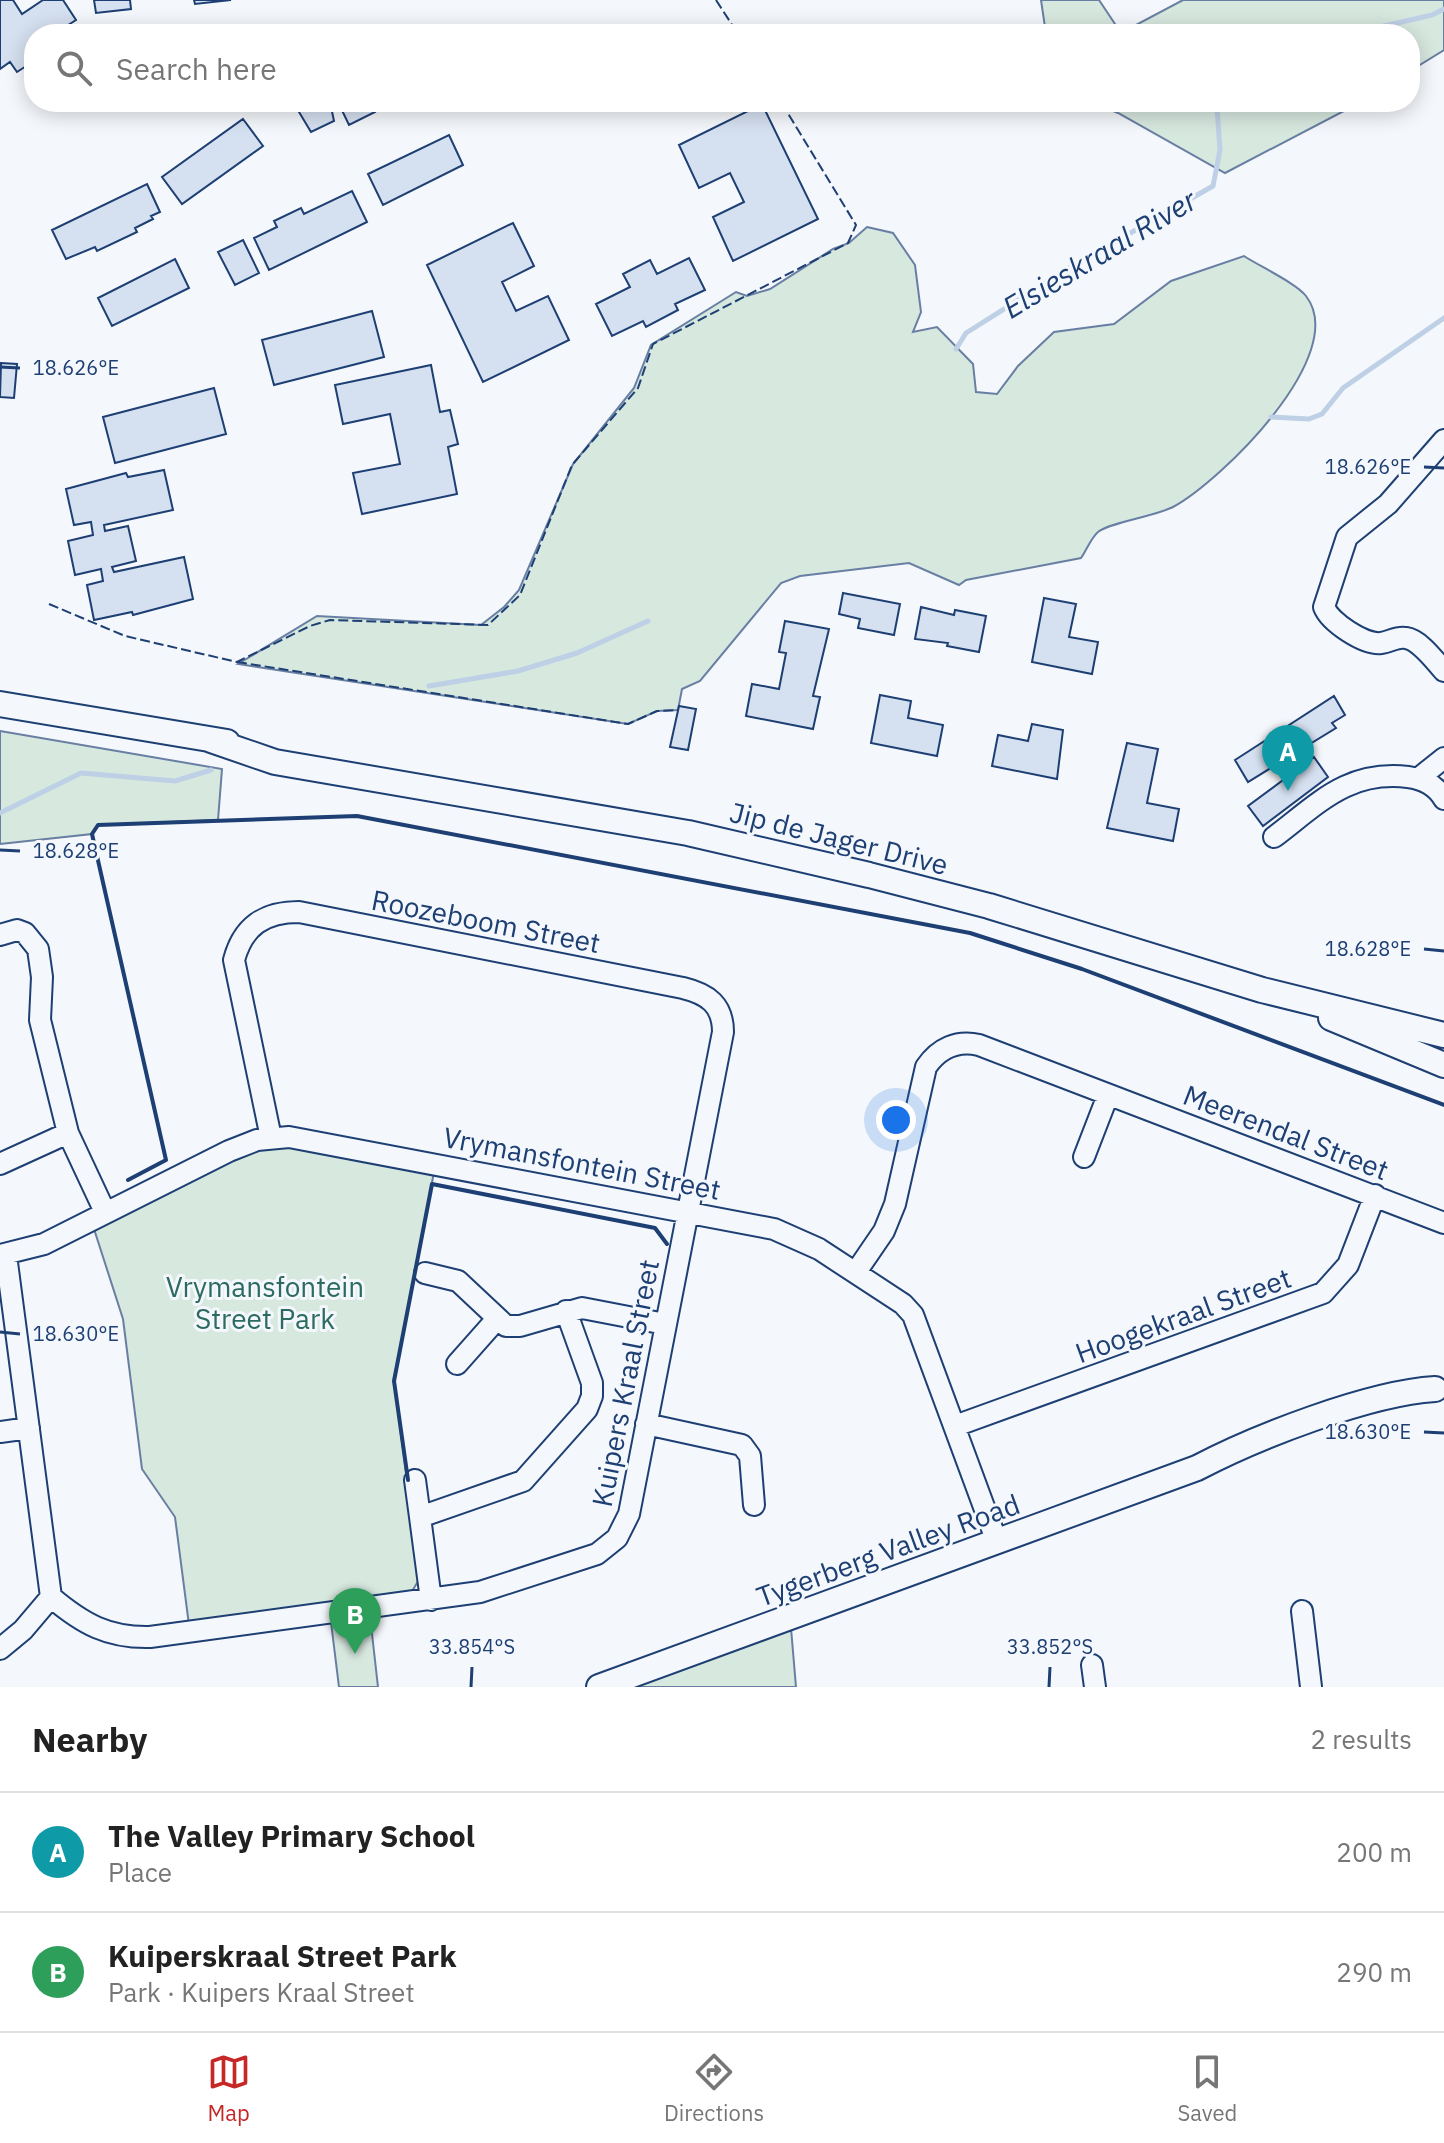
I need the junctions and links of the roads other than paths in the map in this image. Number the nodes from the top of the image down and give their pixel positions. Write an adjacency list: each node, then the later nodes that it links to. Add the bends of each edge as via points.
1 (1444, 440): 2 (street, via 1388,504 1347,537 1324,607 1332,619 1374,643 1414,641)
2 (1444, 671)
3 (0, 704): 9 (main road, Jip de Jager Drive, via 211,740 275,762 350,777 393,780 688,833 989,906)
4 (1444, 758): 5 (street)
5 (1419, 778): 6 (street); 7 (street, via 1360,778)
6 (1444, 799)
7 (1274, 837)
8 (0, 935): 13 (street, via 17,930 38,949 40,1020)
9 (1262, 990): 10 (main road, Jip de Jager Drive); 11 (main road, Jip de Jager Drive)
10 (1444, 1035)
11 (1444, 1065)
12 (1108, 1095): 15 (street); 17 (street, Meerendal Street); 22 (street, Meerendal Street, via 979,1045 954,1045 938,1053 922,1076 895,1204)
13 (68, 1133): 16 (street); 19 (street)
14 (271, 1138): 18 (street, Vrymansfontein Street, via 305,1139); 18 (street, Roozeboom Street, via 234,960 253,924 299,912 706,995 719,1010 723,1032); 19 (street, Vrymansfontein Street, via 229,1151)
15 (1084, 1157)
16 (0, 1164)
17 (1375, 1195): 20 (street, Meerendal Street); 30 (street, Hoogekraal Street, via 1343,1273 1314,1298)
18 (687, 1211): 22 (street, Vrymansfontein Street, via 785,1233); 26 (street, Kuipers Kraal Street)
19 (105, 1212): 21 (street, Vrymansfontein Street, via 44,1244)
20 (1444, 1223)
21 (3, 1255): 31 (street)
22 (856, 1272): 30 (street, Vrymansfontein Street, via 903,1304 917,1321)
23 (425, 1273): 25 (street, via 458,1281)
24 (566, 1311): 25 (street, via 516,1326); 26 (street, via 590,1309); 35 (street, via 592,1383 587,1409 523,1481)
25 (496, 1320): 27 (street)
26 (665, 1324): 29 (street, Kuipers Kraal Street)
27 (457, 1364)
28 (1439, 1387): 36 (main road, Tygerberg Valley Road, via 1405,1392 1294,1427)
29 (646, 1424): 34 (street, via 742,1445 750,1456); 38 (street, Kuipers Kraal Street, via 626,1522 604,1550 528,1579)
30 (955, 1426): 36 (street, Vrymansfontein Street)
31 (29, 1428): 32 (street); 37 (street)
32 (0, 1432)
33 (415, 1480): 35 (street)
34 (754, 1505)
35 (420, 1517): 38 (street)
36 (997, 1542): 42 (main road, Tygerberg Valley Road)
37 (51, 1597): 38 (street, Kuipers Kraal Street, via 87,1625 127,1637); 40 (street)
38 (431, 1600)
39 (1302, 1611): 44 (street)
40 (0, 1649)
41 (1092, 1665): 43 (street)
42 (599, 1687)
43 (1095, 1687)
44 (1311, 1687)

